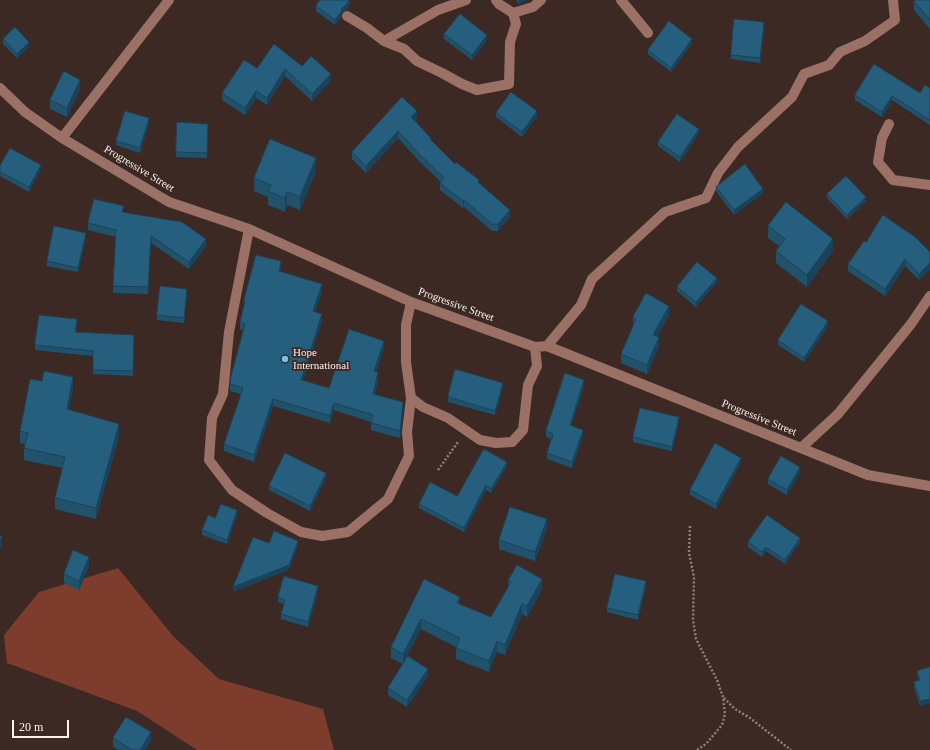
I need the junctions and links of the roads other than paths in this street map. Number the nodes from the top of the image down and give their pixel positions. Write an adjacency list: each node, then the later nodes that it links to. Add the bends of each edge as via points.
1 (169, 0): 13 (street)
2 (466, 0): 10 (street, via 438,10)
3 (496, 0): 7 (street)
4 (541, 0): 7 (street, via 533,7)
5 (620, 0): 9 (street)
6 (893, 0): 18 (street, via 895,20 865,41 840,52 829,65 804,74 792,97 738,146 718,173 706,198 665,212 592,279 581,305)
7 (513, 13): 10 (street, via 516,24 510,42 509,84 477,90 417,61 404,49)
8 (347, 16): 10 (street)
9 (648, 33)
10 (384, 41)
11 (0, 88): 13 (street, Progressive Street, via 25,112)
12 (889, 124): 14 (street, via 882,138 878,162 893,180)
13 (62, 138): 15 (street, Progressive Street, via 169,202)
14 (930, 185)
15 (249, 229): 17 (street, Progressive Street); 20 (street, via 229,332 222,394 212,418 209,460 232,490 301,532 322,536 348,532 388,499 409,456 407,432)
16 (930, 296): 21 (street, via 911,324 838,414)
17 (411, 302): 19 (street, Progressive Street); 20 (street, via 406,325 406,362)
18 (547, 346): 19 (street, Progressive Street); 21 (street, Progressive Street)
19 (535, 347): 20 (street, via 537,366 528,385 523,430 512,442 496,444 480,440 448,418)
20 (411, 398)
21 (801, 448): 22 (street, Progressive Street, via 868,475)
22 (930, 486)

